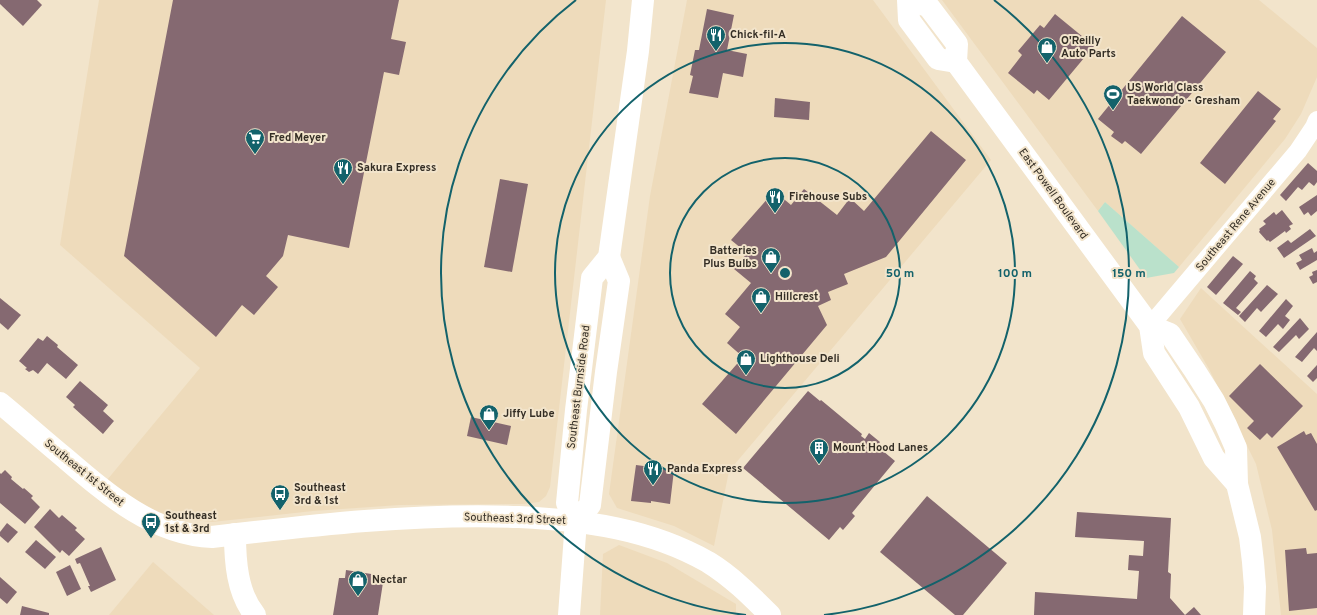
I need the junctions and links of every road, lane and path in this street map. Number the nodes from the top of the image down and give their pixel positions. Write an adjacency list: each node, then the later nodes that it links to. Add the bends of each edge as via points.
1 (643, 0): 8 (main road, via 609,257 619,281 590,505)
2 (908, 0): 4 (main road, via 909,20 938,58)
3 (913, 0): 4 (main road, via 929,7 957,44)
4 (956, 62): 6 (main road, East Powell Boulevard)
5 (1317, 120): 6 (street, Southeast Rene Avenue, via 1298,150)
6 (1150, 326): 13 (main road, East Powell Boulevard, via 1154,353 1190,407 1214,458 1237,484 1250,537 1255,587)
7 (0, 403): 9 (main road, Southeast 1st Street, via 98,486 141,516 186,534 212,537)
8 (576, 521): 9 (main road, Southeast 3rd Street, via 451,516); 11 (main road); 12 (main road, Southeast 3rd Street, via 646,535 687,552 709,563)
9 (235, 534): 10 (main road, via 236,567 246,601)
10 (255, 615)
11 (569, 615)
12 (770, 615)
13 (1254, 615)

